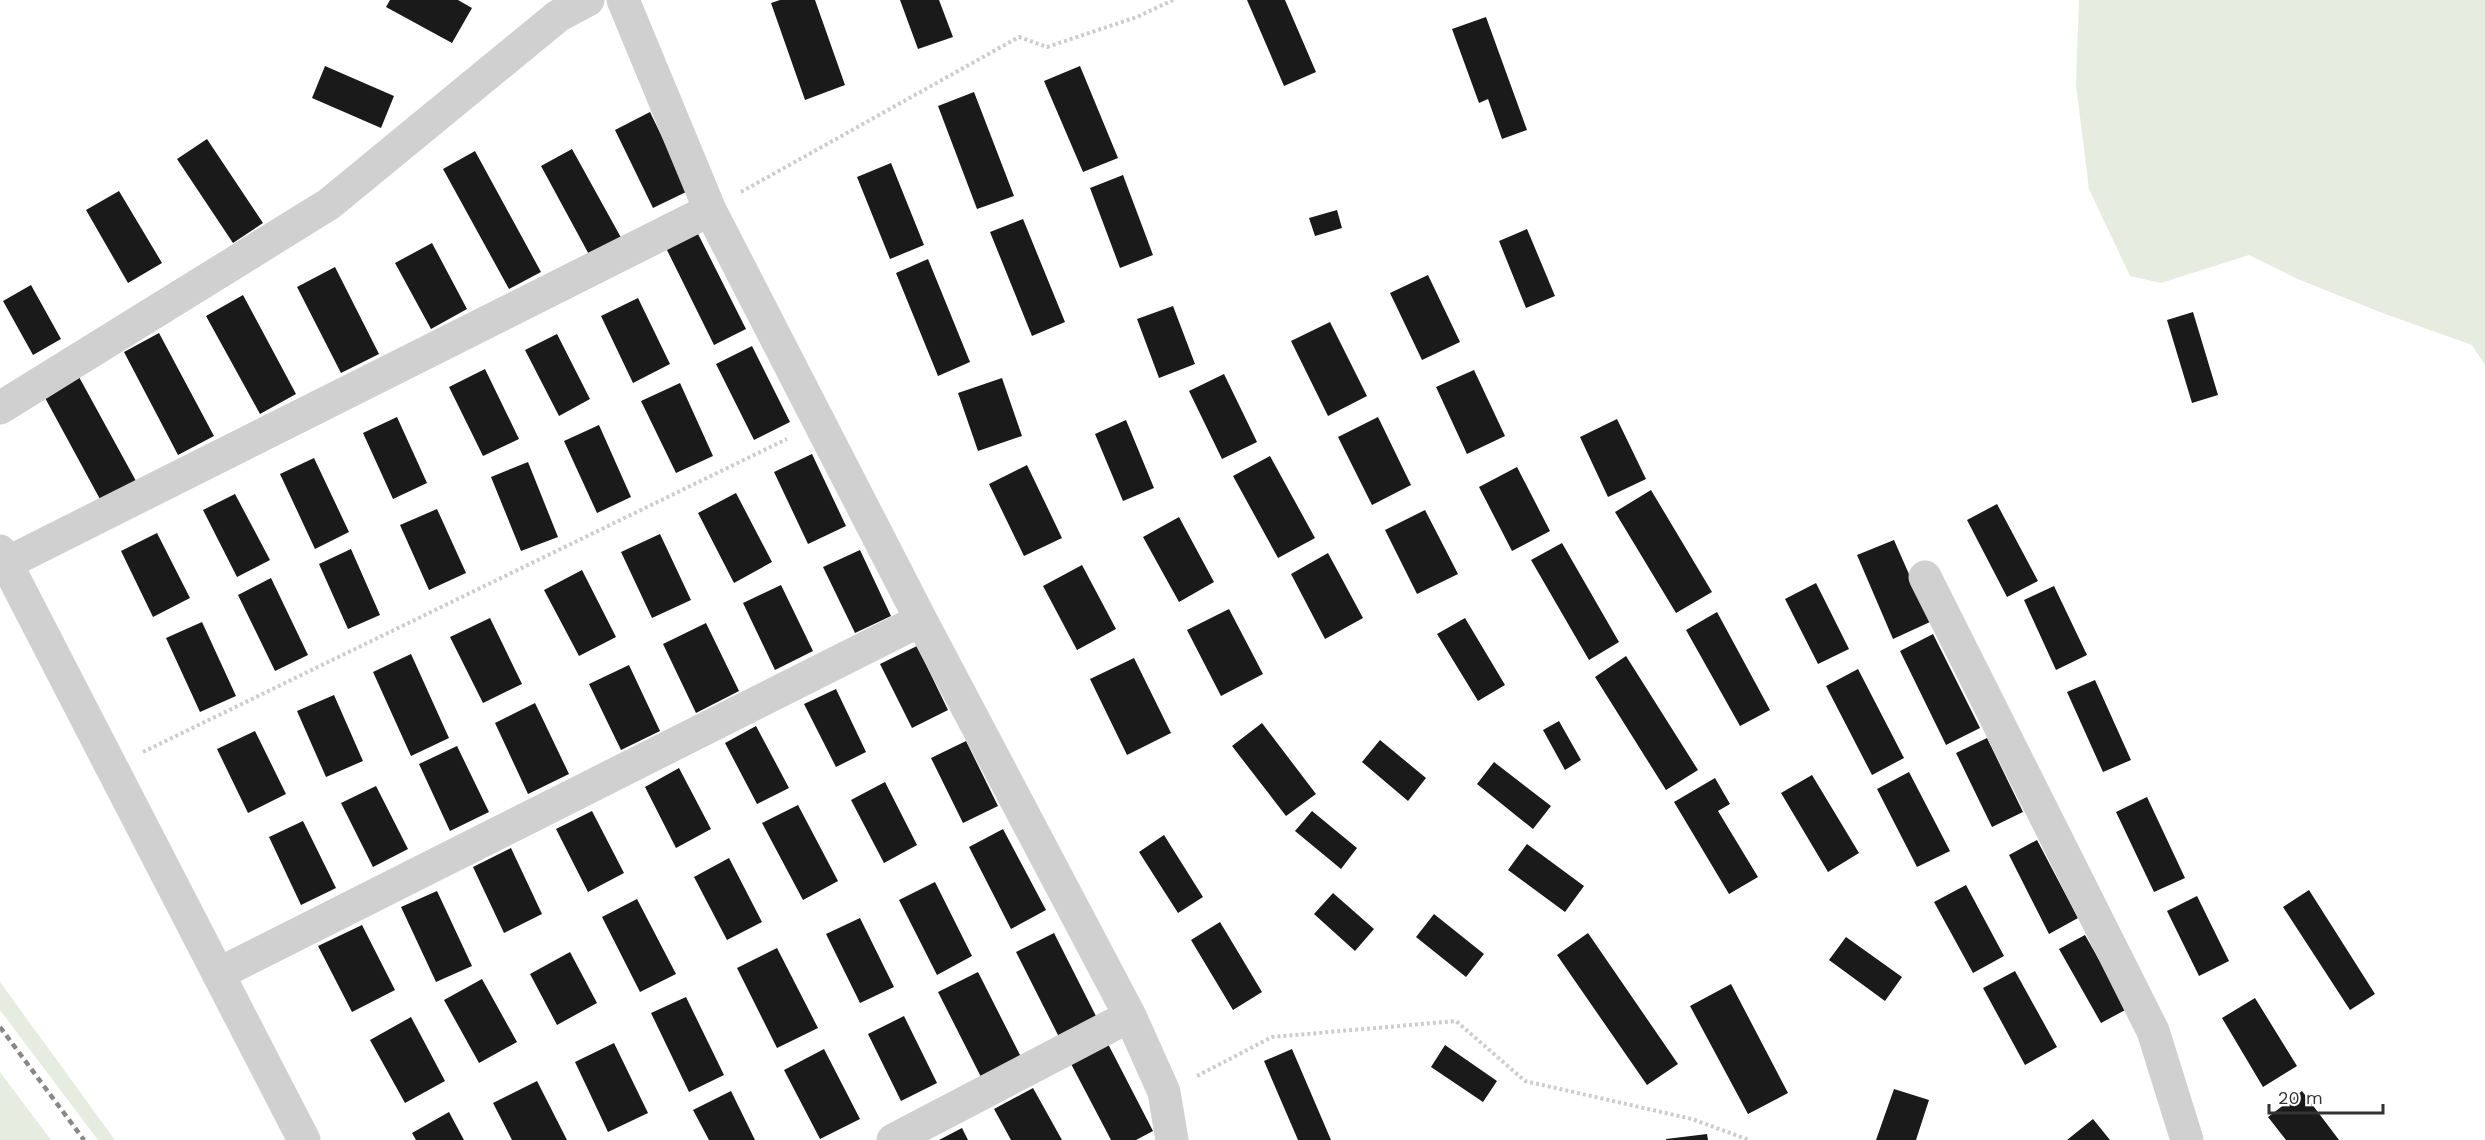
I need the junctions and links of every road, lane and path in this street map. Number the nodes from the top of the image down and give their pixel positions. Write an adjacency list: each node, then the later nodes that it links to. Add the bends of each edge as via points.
1 (588, 0): 5 (street, via 558,16 329,204)
2 (1173, 0): 4 (path, via 1137,18 1047,47 1019,37)
3 (630, 1): 4 (street)
4 (710, 210): 6 (street); 7 (street)
5 (0, 408)
6 (820, 423): 9 (street); 10 (path)
7 (4, 557): 10 (street)
8 (1925, 577): 18 (street, via 2153,1031)
9 (921, 620): 11 (street); 12 (street)
10 (112, 767): 11 (street)
11 (218, 974): 14 (street)
12 (1130, 1016): 13 (street); 15 (street)
13 (1164, 1092): 16 (street); 17 (path, via 1272,1037 1456,1021 1525,1081 1692,1119)
14 (304, 1140)
15 (893, 1140)
16 (1172, 1140)
17 (1749, 1140)
18 (2187, 1140)

